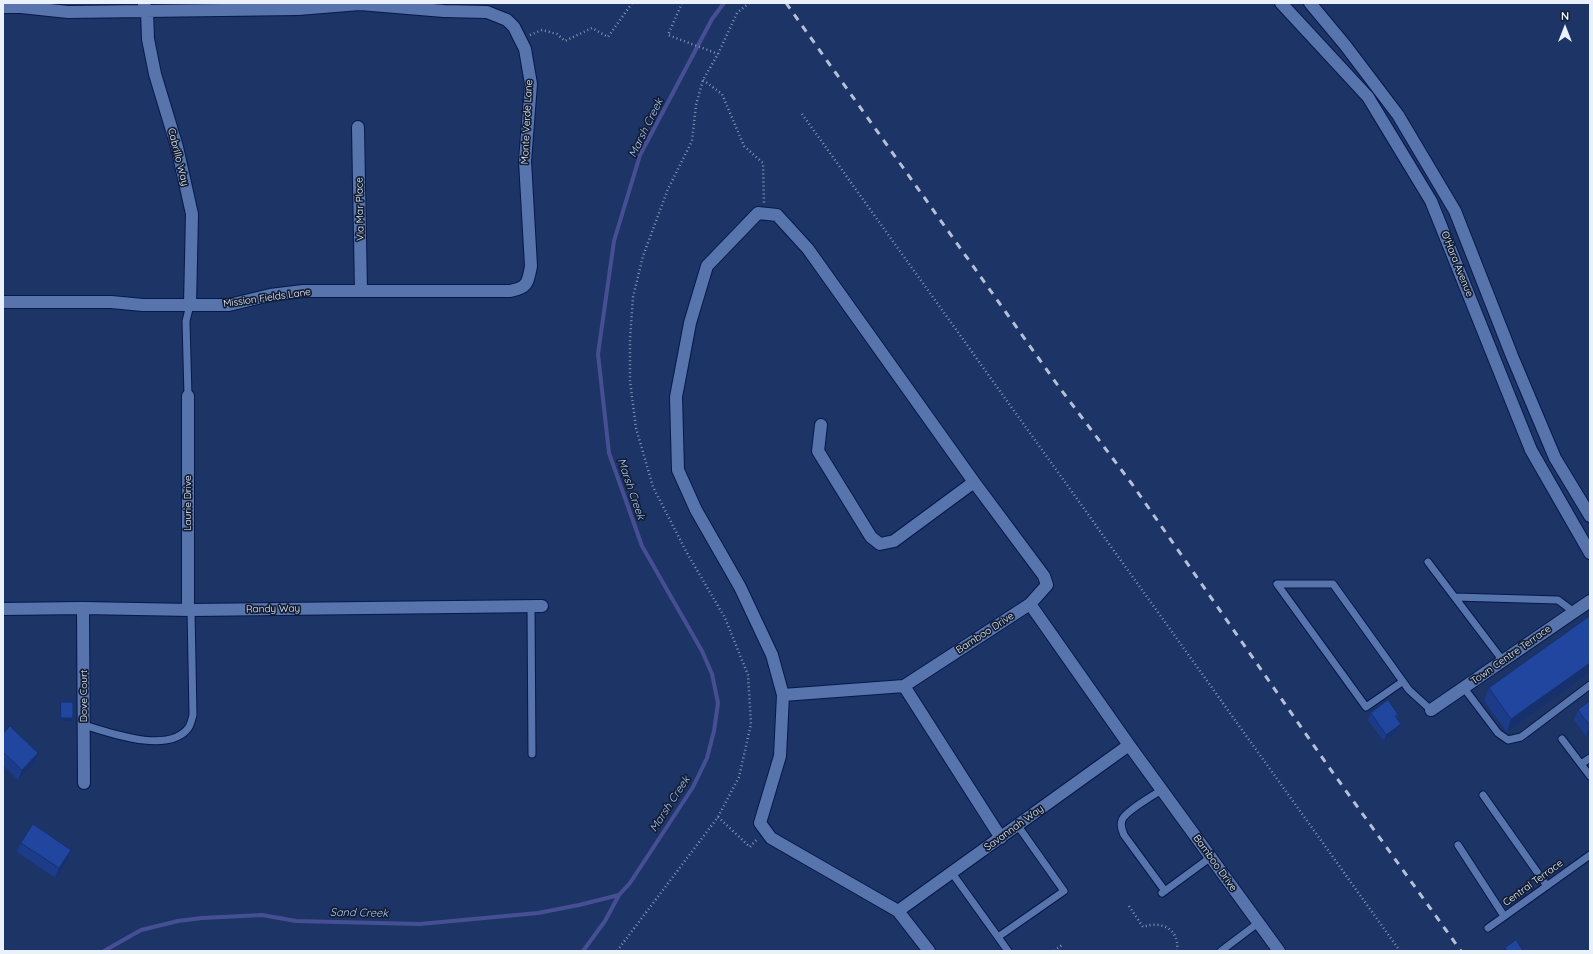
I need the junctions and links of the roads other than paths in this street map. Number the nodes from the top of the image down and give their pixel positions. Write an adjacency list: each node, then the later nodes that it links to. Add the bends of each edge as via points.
1 (1281, 3): 14 (street, O'Hara Avenue, via 1368,97 1431,201 1531,450)
2 (1310, 3): 13 (street, O'Hara Avenue, via 1398,114 1456,211 1555,458)
3 (147, 6): 4 (street, Monte Verde Lane, via 68,12); 6 (street, Monte Verde Lane, via 298,9 360,4 487,12 507,20 514,27 526,49 531,84 525,161 531,266); 9 (street, Cabrillo Way, via 148,39 155,74 177,147 192,214)
4 (3, 7)
5 (358, 126): 7 (street, Via Mar Place)
6 (528, 281): 7 (street, Mission Fields Lane, via 521,289 510,291)
7 (361, 291): 9 (street, Mission Fields Lane, via 303,291 270,295 229,305)
8 (3, 302): 9 (street, Mission Fields Lane)
9 (190, 305): 10 (lane, via 186,321)
10 (188, 396): 22 (street, Laurie Drive)
11 (821, 424): 12 (street, via 818,451 871,537 880,544 894,541)
12 (974, 482): 18 (street, via 1044,576 1047,585); 29 (street, via 808,249 777,215 758,212 707,266 690,323 676,397 678,470 696,510 740,587 772,655)
13 (1590, 516)
14 (1590, 553)
15 (1428, 562): 16 (lane)
16 (1455, 597): 23 (lane, via 1558,600); 24 (lane)
17 (1590, 601): 23 (street, Town Centre Terrace)
18 (1030, 604): 27 (street, Bamboo Drive); 33 (street, Bamboo Drive)
19 (536, 606): 22 (street, Randy Way); 34 (lane)
20 (83, 608): 21 (street, Randy Way); 22 (street, Randy Way); 31 (street, Dove Court)
21 (3, 609)
22 (190, 610): 31 (lane, via 193,715 188,727 175,738 150,741)
23 (1574, 612): 24 (street, Town Centre Terrace)
24 (1503, 661): 28 (street, Town Centre Terrace)
25 (1402, 682): 25 (lane, via 1333,584 1277,584 1366,707); 30 (lane)
26 (1590, 685): 28 (lane, via 1521,737 1508,740 1498,733)
27 (904, 686): 29 (street, Bamboo Drive); 42 (street)
28 (1464, 688): 30 (street, Town Centre Terrace)
29 (783, 695): 48 (street, via 780,756 760,823 771,838)
30 (1431, 710)
31 (84, 725): 38 (street, Dove Court)
32 (1562, 739): 36 (lane)
33 (1129, 745): 39 (street, Bamboo Drive); 41 (street, Savannah Way)
34 (532, 754)
35 (1590, 758): 36 (lane)
36 (1581, 764): 37 (lane)
37 (1590, 776)
38 (84, 783)
39 (1162, 790): 45 (street, Bamboo Drive); 45 (lane, via 1136,806 1122,819 1121,827 1163,892)
40 (1483, 795): 47 (lane)
41 (1018, 826): 42 (street, Savannah Way); 52 (lane, via 1064,891)
42 (1001, 838): 46 (street, Savannah Way)
43 (1458, 844): 49 (lane)
44 (1590, 855): 47 (lane, Central Terrace)
45 (1211, 857): 50 (street, Bamboo Drive)
46 (952, 873): 48 (street, Savannah Way); 52 (lane)
47 (1547, 886): 49 (lane, Central Terrace)
48 (898, 911): 53 (street)
49 (1504, 916): 51 (lane, Central Terrace)
50 (1258, 923): 55 (lane); 56 (street, Bamboo Drive)
51 (1488, 928)
52 (998, 938): 54 (lane)
53 (929, 951)
54 (1008, 951)
55 (1221, 951)
56 (1279, 951)

